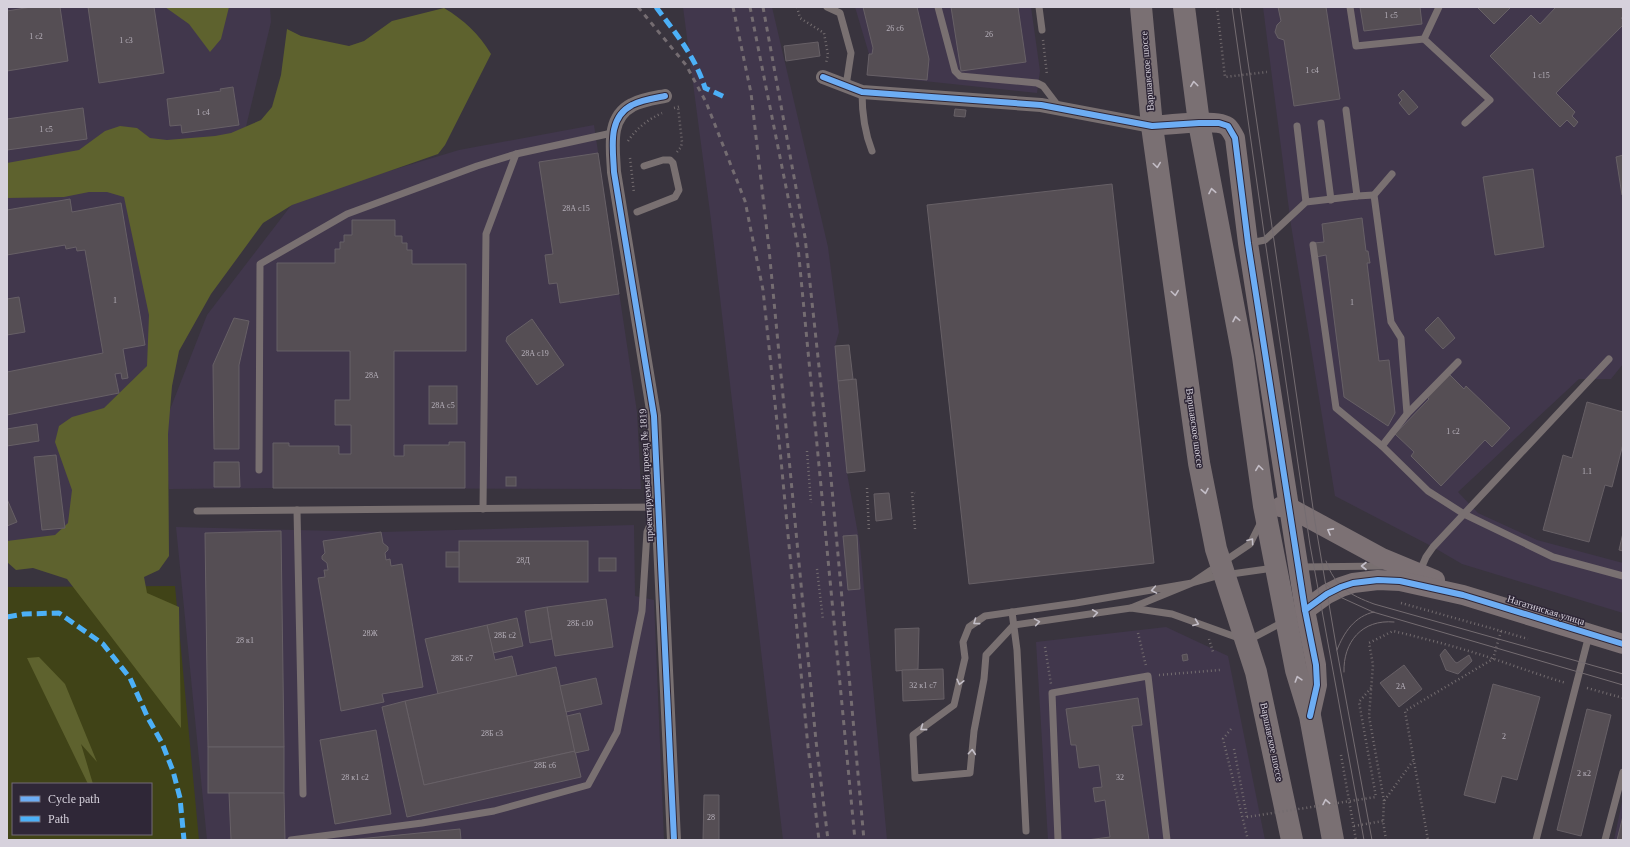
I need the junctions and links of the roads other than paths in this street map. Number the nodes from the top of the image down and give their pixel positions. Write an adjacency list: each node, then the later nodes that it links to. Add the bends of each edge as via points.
1 (827, 7): 11 (lane, via 840,12 851,53)
2 (938, 7): 14 (lane, via 955,71 960,76 1037,83 1043,86)
3 (1039, 7): 8 (lane)
4 (1141, 7): 19 (main road, Варшавское шоссе)
5 (1184, 7): 16 (main road, one-way to 5)
6 (1350, 7): 9 (lane, via 1356,46)
7 (1439, 7): 9 (lane)
8 (1042, 30)
9 (1424, 39): 17 (lane, via 1490,100)
10 (824, 72): 11 (street)
11 (846, 86): 12 (street)
12 (862, 92): 14 (street, via 1041,105); 22 (lane, via 865,132)
13 (665, 96): 21 (street, проектируемый проезд № 1819, via 632,105 623,111)
14 (1060, 109): 19 (street)
15 (1346, 110): 27 (lane)
16 (1199, 122): 19 (street); 31 (street, via 1228,126 1235,138); 38 (main road, one-way to 16, via 1243,358)
17 (1465, 122)
18 (1321, 123): 28 (lane)
19 (1152, 126): 46 (main road, Варшавское шоссе, one-way to 46, via 1199,463 1216,549)
20 (1297, 126): 29 (lane)
21 (612, 133): 23 (lane); 39 (street, проектируемый проезд № 1819, via 614,172 654,416)
22 (872, 151)
23 (516, 154): 37 (lane, via 476,166 347,214 260,264); 41 (lane, via 486,234)
24 (644, 166): 30 (lane, via 670,160 673,163 679,190 678,195)
25 (1392, 174): 26 (lane)
26 (1374, 195): 27 (lane); 35 (lane, via 1391,322 1401,338)
27 (1357, 196): 28 (lane)
28 (1331, 200): 29 (lane)
29 (1306, 202): 31 (lane, via 1265,240)
30 (637, 212)
31 (1248, 243): 40 (street)
32 (1314, 245): 36 (lane, via 1336,408)
33 (1609, 359): 44 (lane)
34 (1458, 362): 35 (lane)
35 (1407, 414): 36 (lane)
36 (1382, 446): 44 (lane, via 1428,492)
37 (259, 470)
38 (1264, 506): 40 (street); 45 (main road); 46 (lane, one-way to 38, via 1250,544 1261,525)
39 (658, 507): 41 (lane); 61 (lane, via 647,532 642,612 617,732 588,785 494,811); 62 (street, проектируемый проезд № 1819)
40 (1290, 508): 45 (street); 47 (street, one-way to 40, via 1382,558)
41 (483, 509): 42 (lane)
42 (297, 510): 43 (lane); 59 (lane)
43 (198, 511)
44 (1464, 514): 47 (lane); 48 (lane, via 1553,557)
45 (1288, 568): 46 (lane); 47 (lane, one-way to 45); 53 (main road)
46 (1224, 570): 49 (lane); 49 (lane); 56 (main road, Варшавское шоссе)
47 (1411, 570): 50 (street)
48 (1623, 576)
49 (1192, 583): 51 (lane); 52 (lane, one-way to 52)
50 (1463, 595): 53 (street, via 1400,581 1352,583 1327,594); 55 (street, Нагатинская улица)
51 (1131, 608): 54 (lane, one-way to 51); 56 (lane, one-way to 56, via 1172,614)
52 (1012, 612): 54 (lane); 54 (lane, one-way to 54, via 985,616 969,627 963,642 965,658 954,705 913,735 915,778 970,773 986,655)
53 (1296, 615): 56 (lane); 66 (main road, one-way to 53, via 1310,716 1296,670)
54 (1014, 625): 60 (lane)
55 (1590, 633): 57 (street, Нагатинская улица); 67 (lane)
56 (1247, 641): 65 (main road, Варшавское шоссе)
57 (1623, 644)
58 (1623, 772): 68 (lane)
59 (303, 794)
60 (1026, 831)
61 (291, 840)
62 (674, 840)
63 (1058, 840): 64 (lane, via 1052,693 1148,676)
64 (1167, 840)
65 (1292, 840)
66 (1334, 840)
67 (1536, 840)
68 (1606, 840)

